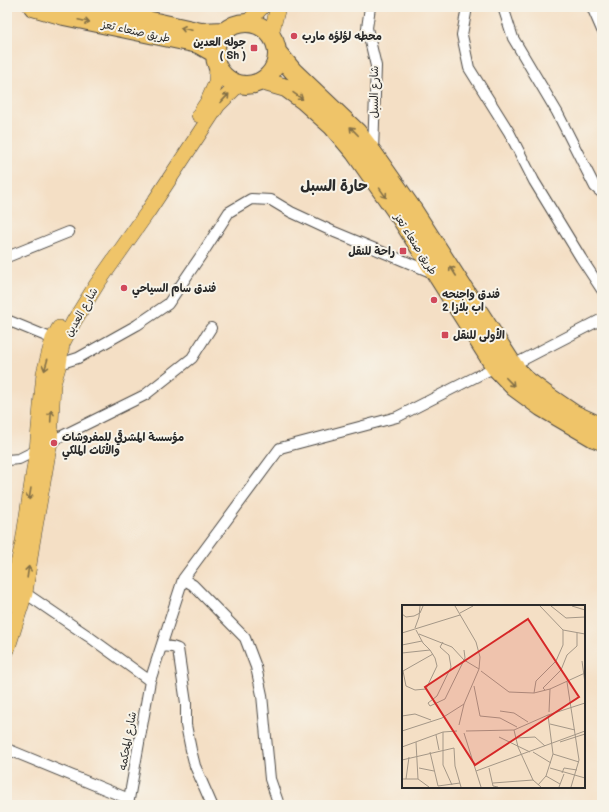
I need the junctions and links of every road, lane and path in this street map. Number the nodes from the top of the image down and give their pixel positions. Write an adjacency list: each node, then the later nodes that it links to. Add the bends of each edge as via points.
1 (33, 7): 14 (highway, طريق صنعاء تعز, one-way to 14, via 198,44)
2 (88, 7): 11 (highway, طريق صنعاء تعز, one-way to 2, via 201,32)
3 (262, 7): 9 (main road)
4 (278, 7): 12 (main road)
5 (370, 7): 17 (street, شارع السبل, via 367,28 376,66)
6 (467, 7): 22 (street, via 462,35 469,68 509,132 542,194)
7 (503, 7): 18 (street, via 513,38 557,112 595,187)
8 (592, 7): 10 (street)
9 (248, 22): 11 (highway, via 239,23); 12 (highway, via 265,28)
10 (602, 30)
11 (224, 31): 14 (highway, via 216,45)
12 (271, 34): 13 (highway)
13 (278, 53): 15 (highway, via 271,73); 17 (highway, طريق صنعاء تعز, one-way to 13, via 357,132 293,71)
14 (216, 60): 16 (highway, via 226,78); 26 (main road, شارع العدين, via 216,83 208,101 88,280)
15 (262, 81): 16 (highway, via 246,86); 21 (highway, طريق صنعاء تعز, one-way to 21, via 286,88 332,126 355,153 400,217)
16 (238, 84): 27 (main road, شارع العدين, one-way to 16, via 62,344 97,284 218,105)
17 (373, 153): 28 (highway, طريق صنعاء تعز, one-way to 17)
18 (602, 193)
19 (69, 232): 20 (street)
20 (7, 257)
21 (435, 274): 27 (street, via 332,231 271,200 251,199 229,212 168,304 137,325 78,358); 29 (highway, طريق صنعاء تعز)
22 (602, 290)
23 (602, 319): 28 (street)
24 (7, 320): 26 (street)
25 (211, 328): 32 (street, via 192,358 145,395)
26 (53, 339): 33 (main road, شارع العدين, one-way to 33, via 44,373)
27 (59, 364): 32 (main road, شارع العدين, one-way to 27, via 53,384)
28 (513, 365): 30 (highway, طريق صنعاء تعز, via 525,380 549,398 574,414)
29 (495, 367): 31 (highway, طريق صنعاء تعز, one-way to 31, via 515,388 541,407); 35 (street, شارع المحكمه, via 397,417 280,448)
30 (602, 427)
31 (602, 441)
32 (50, 442): 37 (main road, شارع العدين, one-way to 32)
33 (37, 450): 34 (street, via 19,459); 36 (main road, شارع العدين, one-way to 36, via 23,542)
34 (7, 460)
35 (184, 579): 39 (street, شارع المحكمه); 45 (street, via 245,638 256,667 262,696 270,779)
36 (11, 580): 38 (main road, شارع العدين)
37 (25, 593): 40 (main road, شارع العدين); 41 (street)
38 (7, 604)
39 (161, 647): 41 (street, شارع المحكمه); 44 (street, via 178,649 190,744 195,766)
40 (7, 650)
41 (150, 681): 43 (street, شارع المحكمه)
42 (7, 748): 43 (street)
43 (129, 802)
44 (212, 805)
45 (279, 805)

